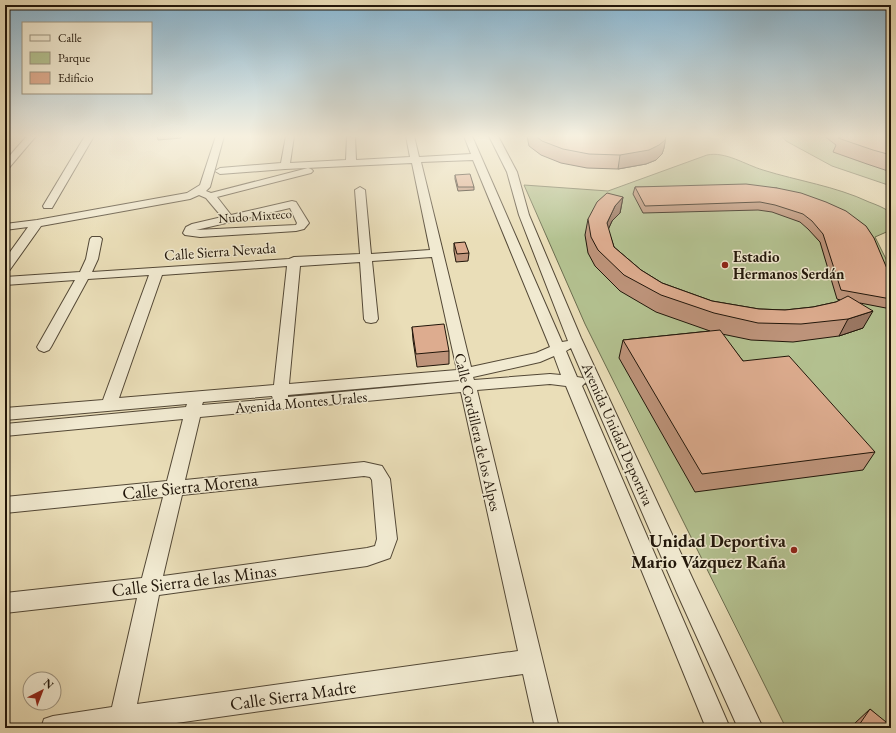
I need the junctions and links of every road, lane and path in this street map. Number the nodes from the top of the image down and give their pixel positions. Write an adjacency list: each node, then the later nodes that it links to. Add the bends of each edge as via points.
1 (69, 170): 10 (street)
2 (210, 170): 9 (street)
3 (250, 170): 9 (street, via 219,174)
4 (305, 170): 9 (street)
5 (418, 170): 15 (street, Calle Cordillera de los Alpes)
6 (493, 170): 26 (street, Avenida Unidad Deportiva)
7 (507, 170): 24 (street, Avenida Unidad Deportiva, via 512,172 524,214)
8 (360, 190): 17 (street)
9 (205, 194): 11 (street, Nudo Mixteco); 12 (street, via 179,201)
10 (48, 206)
11 (229, 218): 11 (street, Nudo Mixteco, via 292,204 303,223 296,228 189,233 190,229 196,226)
12 (28, 226): 13 (street); 16 (street); 19 (street)
13 (5, 227)
14 (96, 239): 21 (street, via 92,258)
15 (437, 253): 17 (street, Calle Sierra Nevada); 29 (street, Calle Cordillera de los Alpes)
16 (5, 254)
17 (365, 257): 18 (street, Calle Sierra Nevada); 23 (street)
18 (294, 261): 20 (street, Calle Sierra Nevada); 32 (street)
19 (5, 268)
20 (157, 271): 21 (street, Calle Sierra Nevada); 33 (street)
21 (83, 276): 22 (street, Calle Sierra Nevada); 25 (street)
22 (5, 281)
23 (371, 319)
24 (574, 338): 26 (street, Avenida Montes Urales); 31 (street, Avenida Unidad Deportiva)
25 (44, 347)
26 (558, 349): 27 (street, Avenida Montes Urales); 30 (street, Avenida Unidad Deportiva)
27 (540, 357): 28 (street); 29 (street, Avenida Montes Urales)
28 (550, 379): 29 (street, Avenida Montes Urales); 30 (street, Avenida Montes Urales)
29 (466, 380): 32 (street, Avenida Montes Urales); 42 (street, Calle Cordillera de los Alpes)
30 (571, 381): 31 (street, Avenida Montes Urales); 46 (street, Avenida Unidad Deportiva)
31 (597, 387): 47 (street, Avenida Unidad Deportiva)
32 (280, 396): 34 (street, Avenida Montes Urales)
33 (109, 404): 34 (street, Avenida Montes Urales); 35 (street, Avenida Montes Urales)
34 (195, 404): 36 (street, Avenida Montes Urales); 37 (street)
35 (5, 414)
36 (5, 430)
37 (174, 488): 38 (street, Calle Sierra Morena); 39 (street, Calle Sierra Morena, via 364,469 376,471 381,479 387,539); 40 (street)
38 (5, 505)
39 (383, 552): 40 (street, Calle Sierra de las Minas, via 367,557)
40 (150, 587): 41 (street, Calle Sierra de las Minas); 43 (street)
41 (5, 602)
42 (532, 662): 43 (street, Calle Sierra Madre); 45 (street, Calle Cordillera de los Alpes)
43 (121, 723): 44 (street, Calle Sierra Madre)
44 (53, 728)
45 (547, 728)
46 (718, 728)
47 (751, 728)

